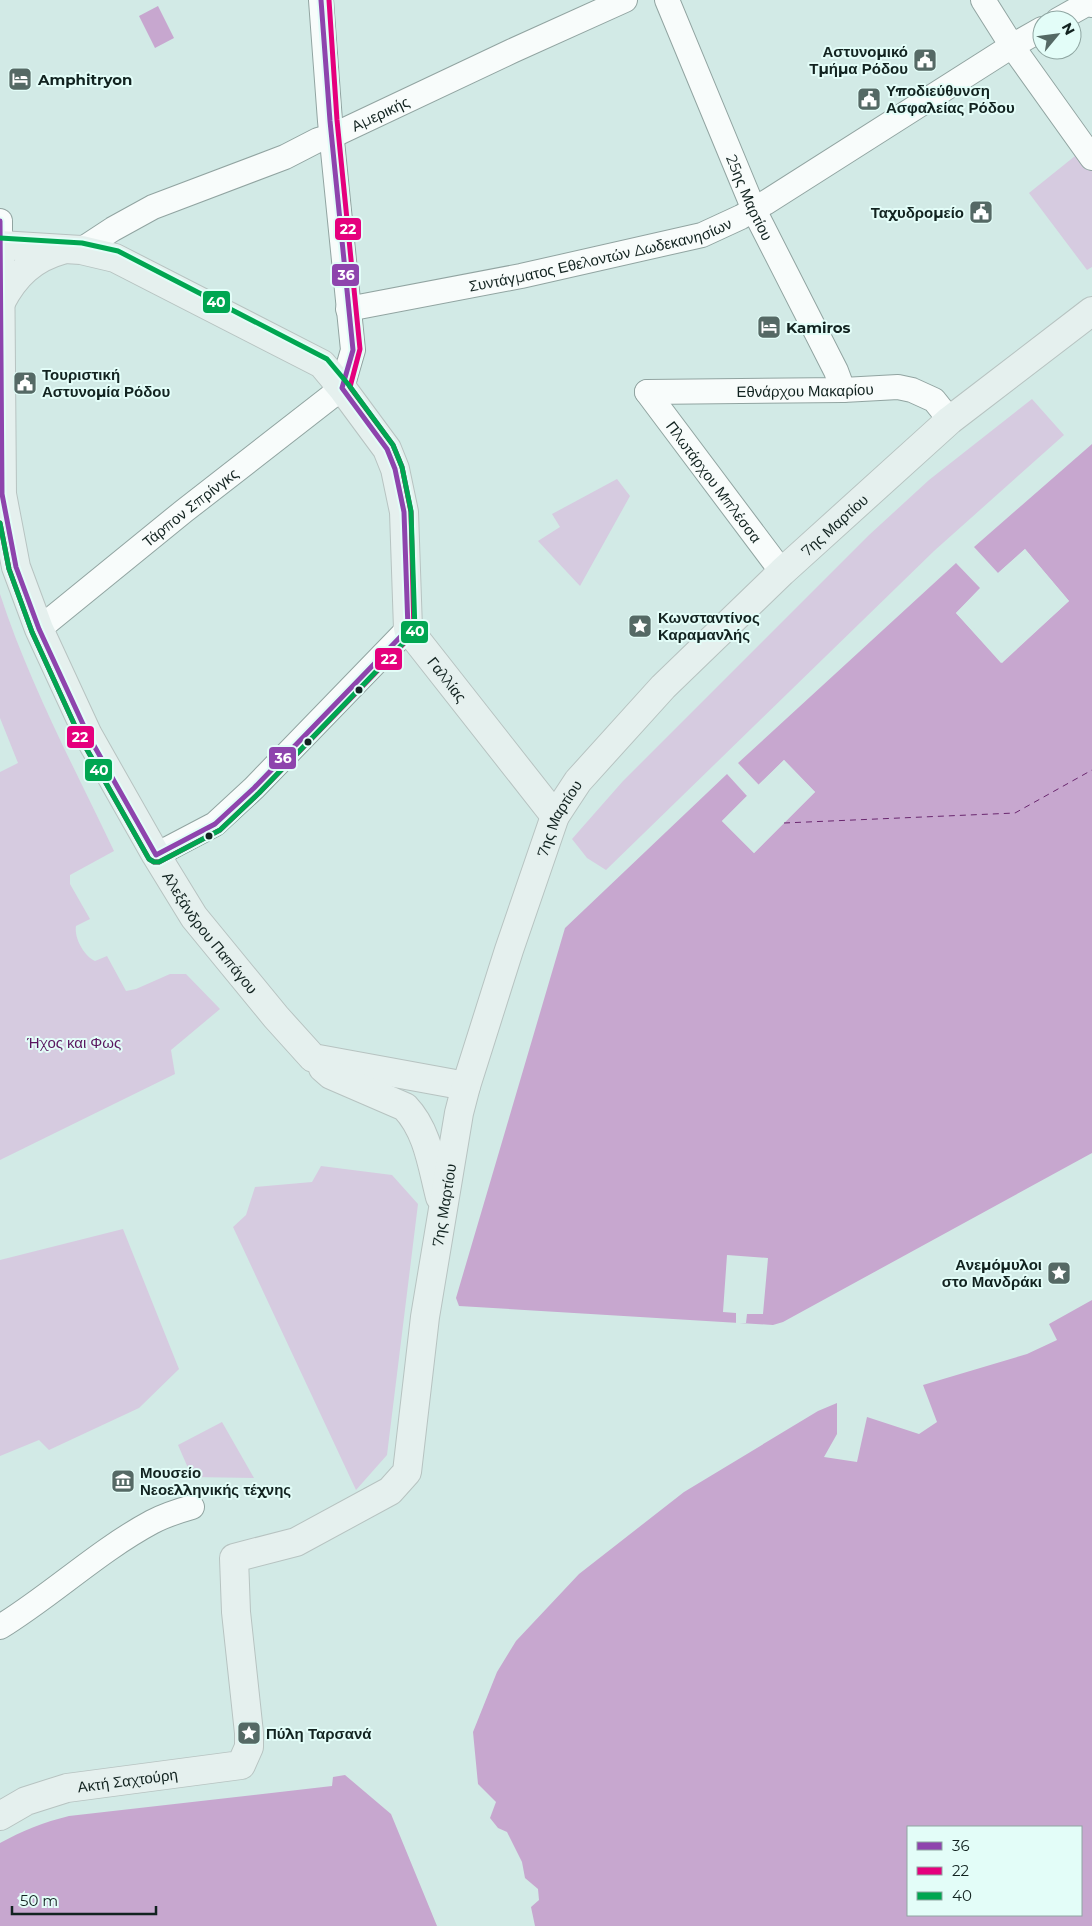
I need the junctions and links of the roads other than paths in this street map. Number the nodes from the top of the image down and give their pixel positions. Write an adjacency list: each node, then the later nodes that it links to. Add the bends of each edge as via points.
1 (321, 0): 9 (street)
2 (625, 0): 9 (street, Αμερικής)
3 (667, 0): 11 (street, 25ης Μαρτίου)
4 (983, 0): 8 (street)
5 (1091, 4): 6 (street)
6 (1079, 10)
7 (1032, 35): 8 (street, Συντάγματος Εθελοντών Δωδεκανησίων)
8 (1012, 46): 10 (street); 11 (street, Συντάγματος Εθελοντών Δωδεκανησίων)
9 (332, 136): 14 (street, Αμερικής, via 153,208); 16 (street)
10 (1092, 158)
11 (754, 210): 16 (street, Συντάγματος Εθελοντών Δωδεκανησίων, via 702,235 521,276); 19 (street, 25ης Μαρτίου, via 836,370)
12 (0, 221): 13 (street)
13 (0, 245): 14 (main road); 15 (main road, Αλεξάνδρου Παπάγου)
14 (74, 249): 15 (main road, via 49,254 34,262 9,286); 18 (main road, via 115,258 322,364)
15 (1, 302): 23 (main road, Αλεξάνδρου Παπάγου, via 2,494 16,567)
16 (348, 309): 18 (street, via 353,350)
17 (1092, 310): 21 (main road, 7ης Μαρτίου)
18 (342, 388): 23 (street, Τάρπον Σπρίνγκς); 24 (main road, via 387,449 395,469 404,512)
19 (843, 390): 20 (street, Εθνάρχου Μακαρίου); 21 (street, Εθνάρχου Μακαρίου, via 898,387 912,390 934,400)
20 (647, 392): 22 (street, Πλωτάρχου Μπλέσσα)
21 (950, 420): 22 (main road, 7ης Μαρτίου)
22 (782, 572): 25 (main road, 7ης Μαρτίου, via 663,687 578,780)
23 (39, 629): 26 (main road, Αλεξάνδρου Παπάγου, via 88,735)
24 (408, 629): 25 (main road, Γαλλίας); 26 (street, via 215,824)
25 (555, 816): 28 (main road, 7ης Μαρτίου)
26 (156, 855): 27 (main road, Αλεξάνδρου Παπάγου, via 194,917)
27 (313, 1058): 28 (main road); 29 (main road, Αλεξάνδρου Παπάγου, via 331,1075 405,1107 414,1116 424,1136)
28 (466, 1086): 29 (main road, 7ης Μαρτίου)
29 (443, 1205): 32 (main road, 7ης Μαρτίου, via 406,1472 390,1491 296,1542 234,1558)
30 (192, 1507): 31 (street, via 152,1522)
31 (0, 1627)
32 (249, 1747): 33 (main road, Ακτή Σαχτούρη, via 241,1765 67,1788 26,1801)
33 (0, 1816)

